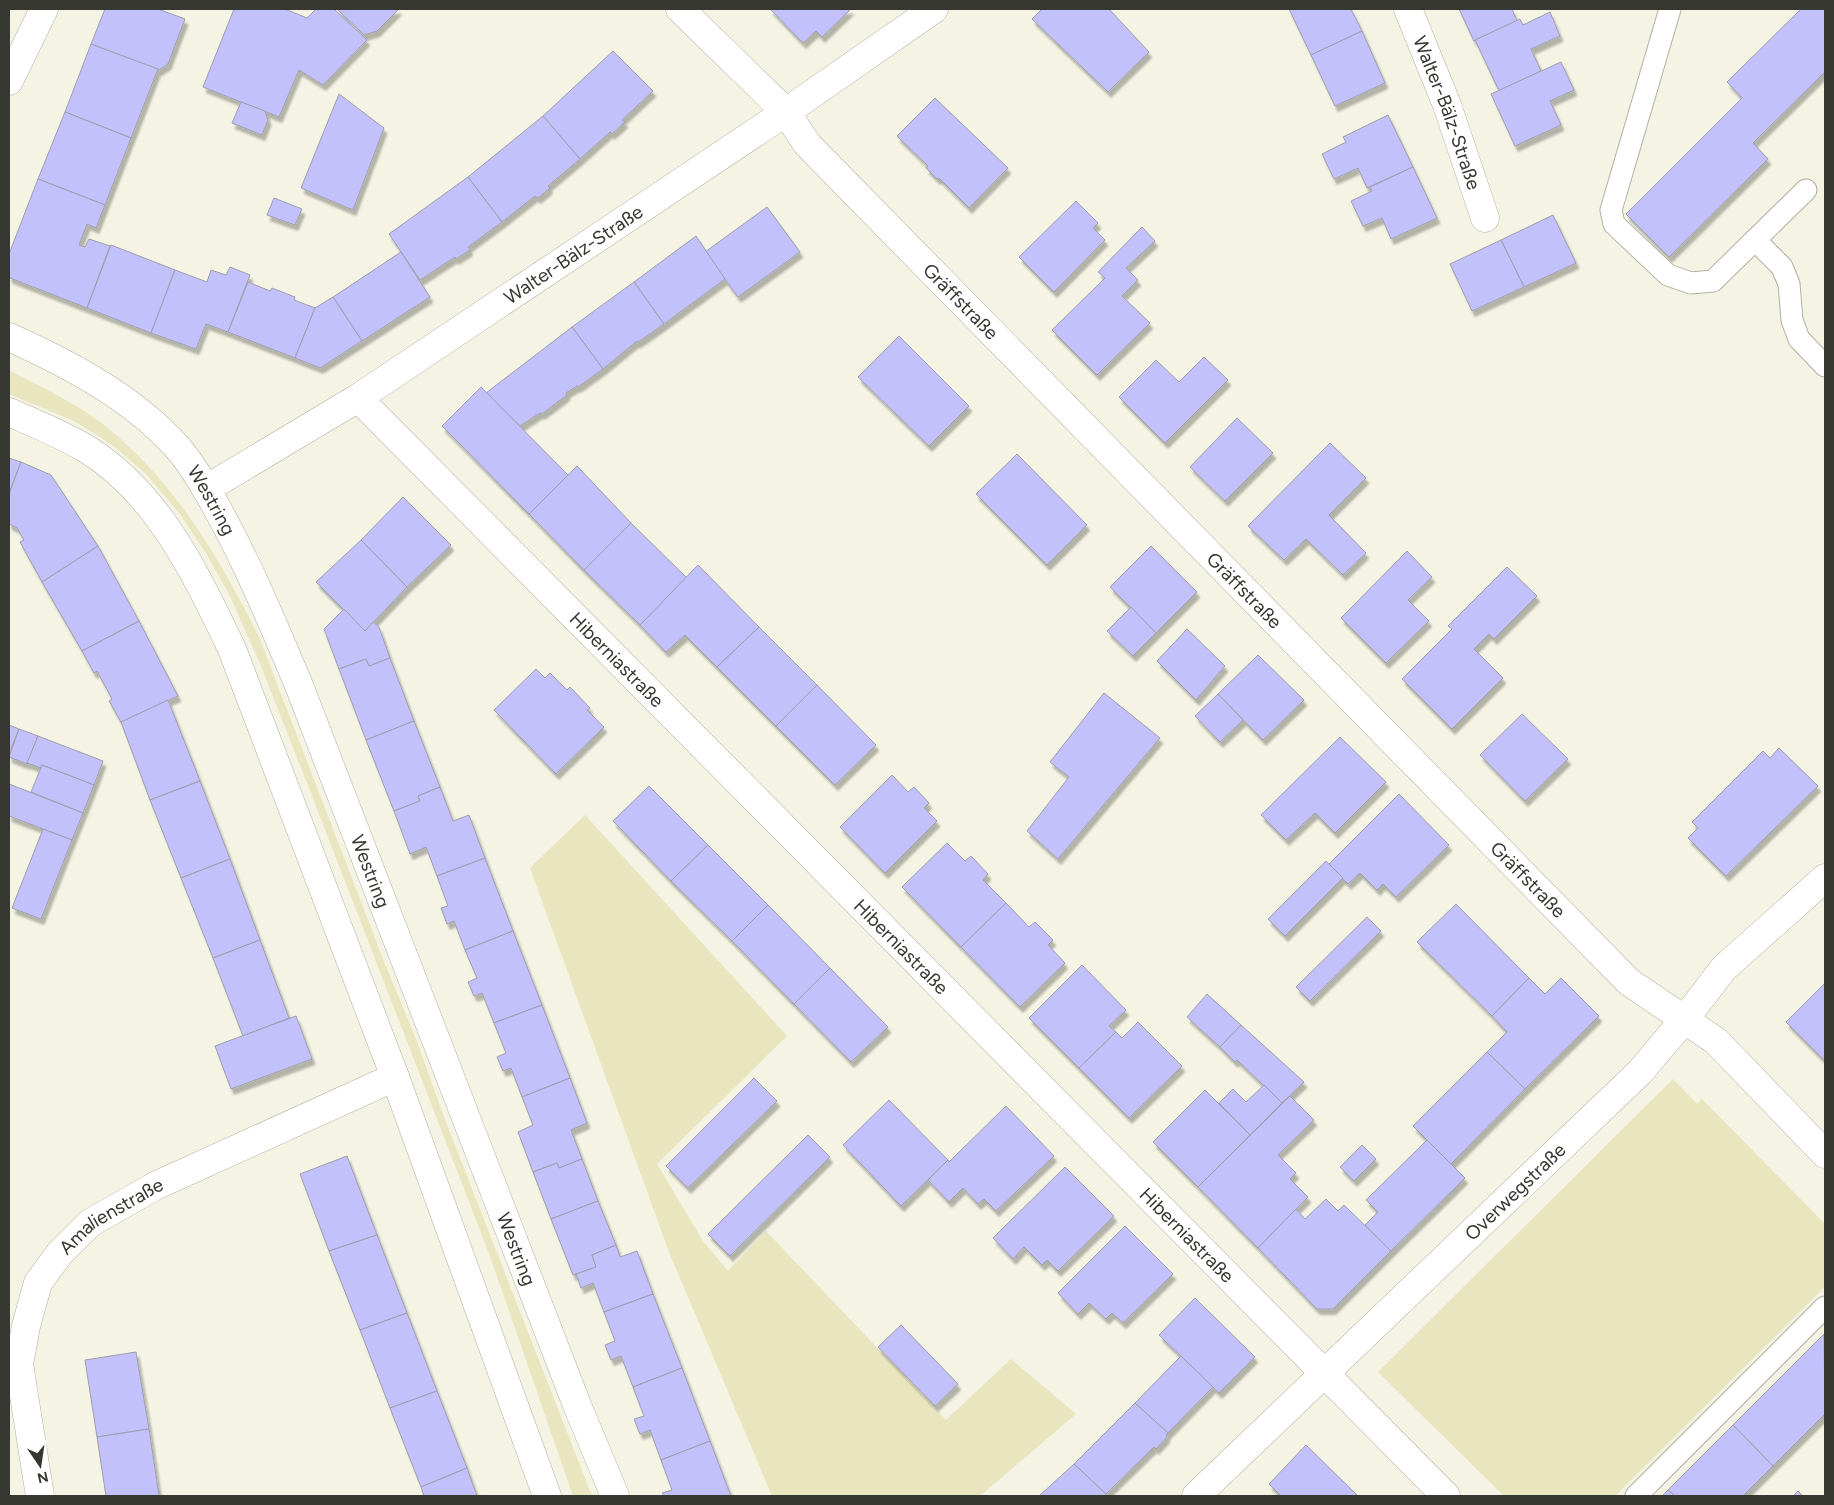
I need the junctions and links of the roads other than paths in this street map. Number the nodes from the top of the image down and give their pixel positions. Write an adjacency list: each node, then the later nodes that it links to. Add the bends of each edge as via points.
1 (44, 9): 6 (street)
2 (680, 9): 7 (street, Gräffstraße)
3 (934, 9): 7 (street, Walter-Bälz-Straße)
4 (1408, 9): 9 (street, Walter-Bälz-Straße, via 1447,105)
5 (1670, 9): 10 (lane, via 1611,210 1614,224 1668,274 1691,283 1713,281)
6 (9, 81)
7 (786, 112): 13 (street, Walter-Bälz-Straße); 17 (street, Gräffstraße, via 807,144 1629,982)
8 (1806, 190): 10 (lane)
9 (1485, 218)
10 (1755, 240): 12 (lane, via 1782,267 1789,284 1792,320 1799,339)
11 (9, 337): 15 (street, Westring, via 82,373 133,408 177,447)
12 (1825, 366)
13 (358, 398): 15 (street, Walter-Bälz-Straße); 21 (street, Hiberniastraße)
14 (9, 412): 18 (street, via 85,448 110,466 162,521 182,552 232,649)
15 (206, 488): 24 (street, Westring, via 258,587 298,683)
16 (1825, 878): 17 (street, Overwegstraße, via 1724,968)
17 (1684, 1020): 19 (street, Gräffstraße, via 1716,1041); 21 (street, Overwegstraße, via 1634,1079)
18 (396, 1077): 22 (street, Amalienstraße, via 155,1186 90,1223 59,1254 38,1283 19,1364); 23 (street)
19 (1825, 1154)
20 (1825, 1307): 27 (lane)
21 (1324, 1374): 25 (street, Overwegstraße); 26 (street, Hiberniastraße)
22 (40, 1496)
23 (547, 1496)
24 (615, 1496)
25 (1196, 1496)
26 (1446, 1496)
27 (1636, 1496)

